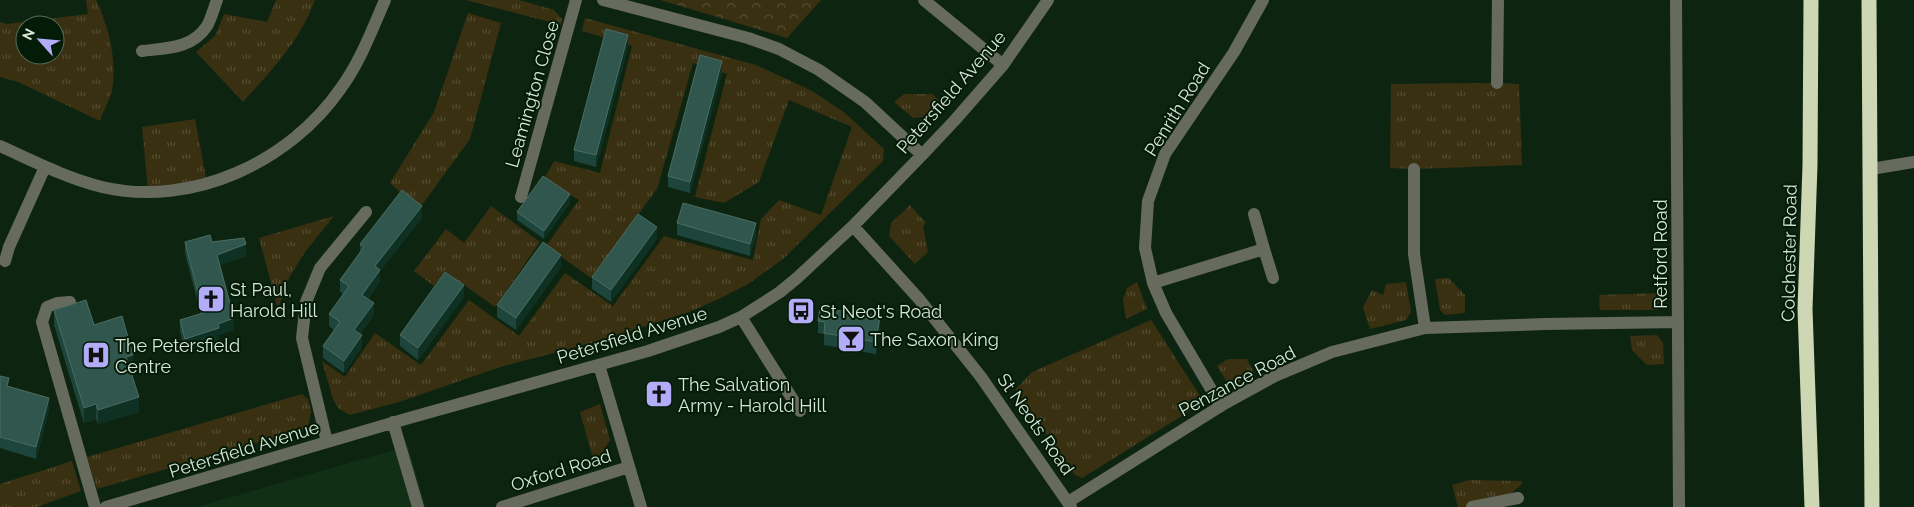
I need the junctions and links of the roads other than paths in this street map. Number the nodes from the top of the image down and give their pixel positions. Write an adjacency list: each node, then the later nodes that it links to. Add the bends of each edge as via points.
1 (217, 0): 12 (street, via 206,26 191,43)
2 (385, 0): 18 (street, via 342,88 320,116 296,138 241,172 200,186 138,192 103,187)
3 (576, 0): 21 (street, Leamington Close)
4 (603, 0): 16 (street, via 779,49 819,70 865,102)
5 (924, 0): 13 (street)
6 (1048, 0): 13 (street, Petersfield Avenue)
7 (1263, 0): 28 (street, Penrith Road, via 1220,73 1165,154 1148,201 1145,248)
8 (1498, 0): 14 (street)
9 (1676, 0): 31 (street, Retford Road)
10 (1811, 0): 48 (highway, Colchester Road, via 1805,309)
11 (1870, 0): 20 (highway)
12 (142, 51)
13 (1003, 64): 16 (street, Petersfield Avenue)
14 (1497, 83)
15 (0, 146): 18 (street)
16 (922, 155): 24 (street, Petersfield Avenue)
17 (1914, 162): 20 (street)
18 (45, 167): 26 (street)
19 (1414, 169): 32 (street, via 1414,254)
20 (1871, 169): 49 (highway)
21 (521, 196)
22 (366, 212): 37 (street, via 320,268 306,302 302,338)
23 (1254, 214): 25 (street)
24 (853, 226): 30 (street, Petersfield Avenue, via 780,292); 40 (street, St Neots Road, via 919,299 981,377)
25 (1264, 250): 27 (street); 28 (street)
26 (5, 261)
27 (1273, 278)
28 (1153, 283): 34 (street, Penrith Road, via 1166,313)
29 (70, 302): 41 (street, via 47,307 42,322)
30 (741, 317): 33 (street, Petersfield Avenue, via 648,351); 35 (street)
31 (1678, 322): 32 (street, Penzance Road); 47 (street, Retford Road)
32 (1425, 328): 34 (street, Penzance Road, via 1332,352 1275,376)
33 (600, 364): 36 (street, Petersfield Avenue); 38 (street, Oxford Road)
34 (1221, 406): 40 (street, Penzance Road)
35 (800, 410)
36 (393, 422): 37 (street, Petersfield Avenue); 43 (street)
37 (327, 442): 42 (street, Petersfield Avenue)
38 (629, 467): 44 (street, Oxford Road); 45 (street, Oxford Road)
39 (1518, 498): 46 (street)
40 (1070, 504)
41 (95, 507)
42 (106, 507)
43 (418, 507)
44 (502, 507)
45 (641, 507)
46 (1472, 507)
47 (1679, 507)
48 (1812, 507)
49 (1872, 507)

